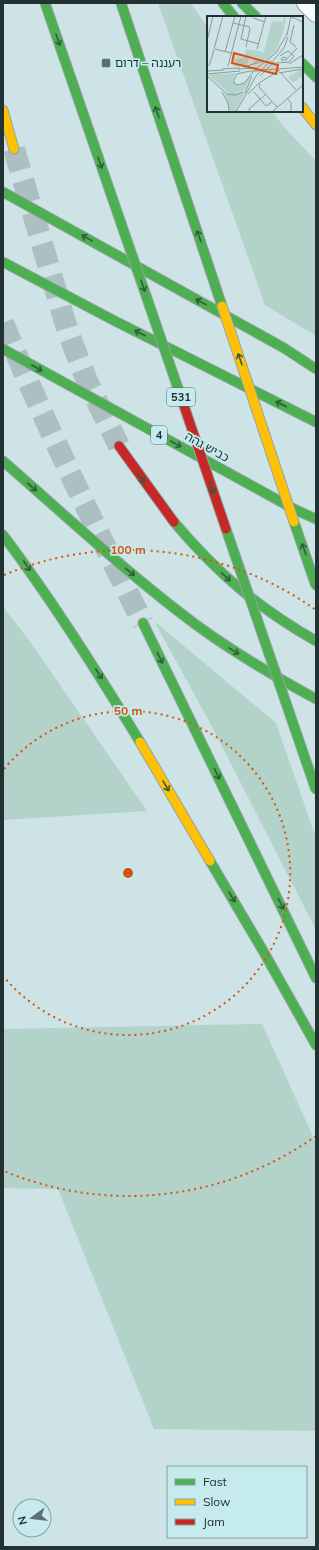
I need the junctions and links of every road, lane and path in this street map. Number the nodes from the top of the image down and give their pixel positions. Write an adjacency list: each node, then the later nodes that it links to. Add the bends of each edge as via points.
1 (45, 3): 30 (highway, 531, one-way to 30, bridge)
2 (121, 3): 19 (highway, one-way to 2, bridge)
3 (223, 3): 7 (highway)
4 (242, 3): 8 (highway)
5 (306, 3): 6 (street)
6 (316, 13)
7 (233, 16)
8 (255, 16)
9 (303, 64): 10 (highway)
10 (316, 77)
11 (303, 108): 13 (highway)
12 (3, 110): 14 (highway)
13 (316, 125)
14 (14, 149)
15 (3, 192): 18 (highway, one-way to 15, via 284,348)
16 (3, 262): 20 (highway, one-way to 16)
17 (3, 349): 23 (highway, כביש גהה / 4, one-way to 23)
18 (316, 369)
19 (253, 398): 24 (highway, bridge); 26 (highway, one-way to 19, bridge)
20 (316, 422)
21 (119, 446): 28 (highway, one-way to 28, via 157,499 205,557 241,591 282,622)
22 (3, 461): 29 (highway, one-way to 29, via 114,558 184,614 224,644)
23 (316, 519)
24 (304, 521)
25 (3, 535): 32 (highway, one-way to 32, via 52,602 107,687 264,950)
26 (316, 586)
27 (143, 623): 31 (highway, one-way to 31)
28 (316, 641)
29 (316, 699)
30 (316, 790)
31 (316, 978)
32 (316, 1045)

